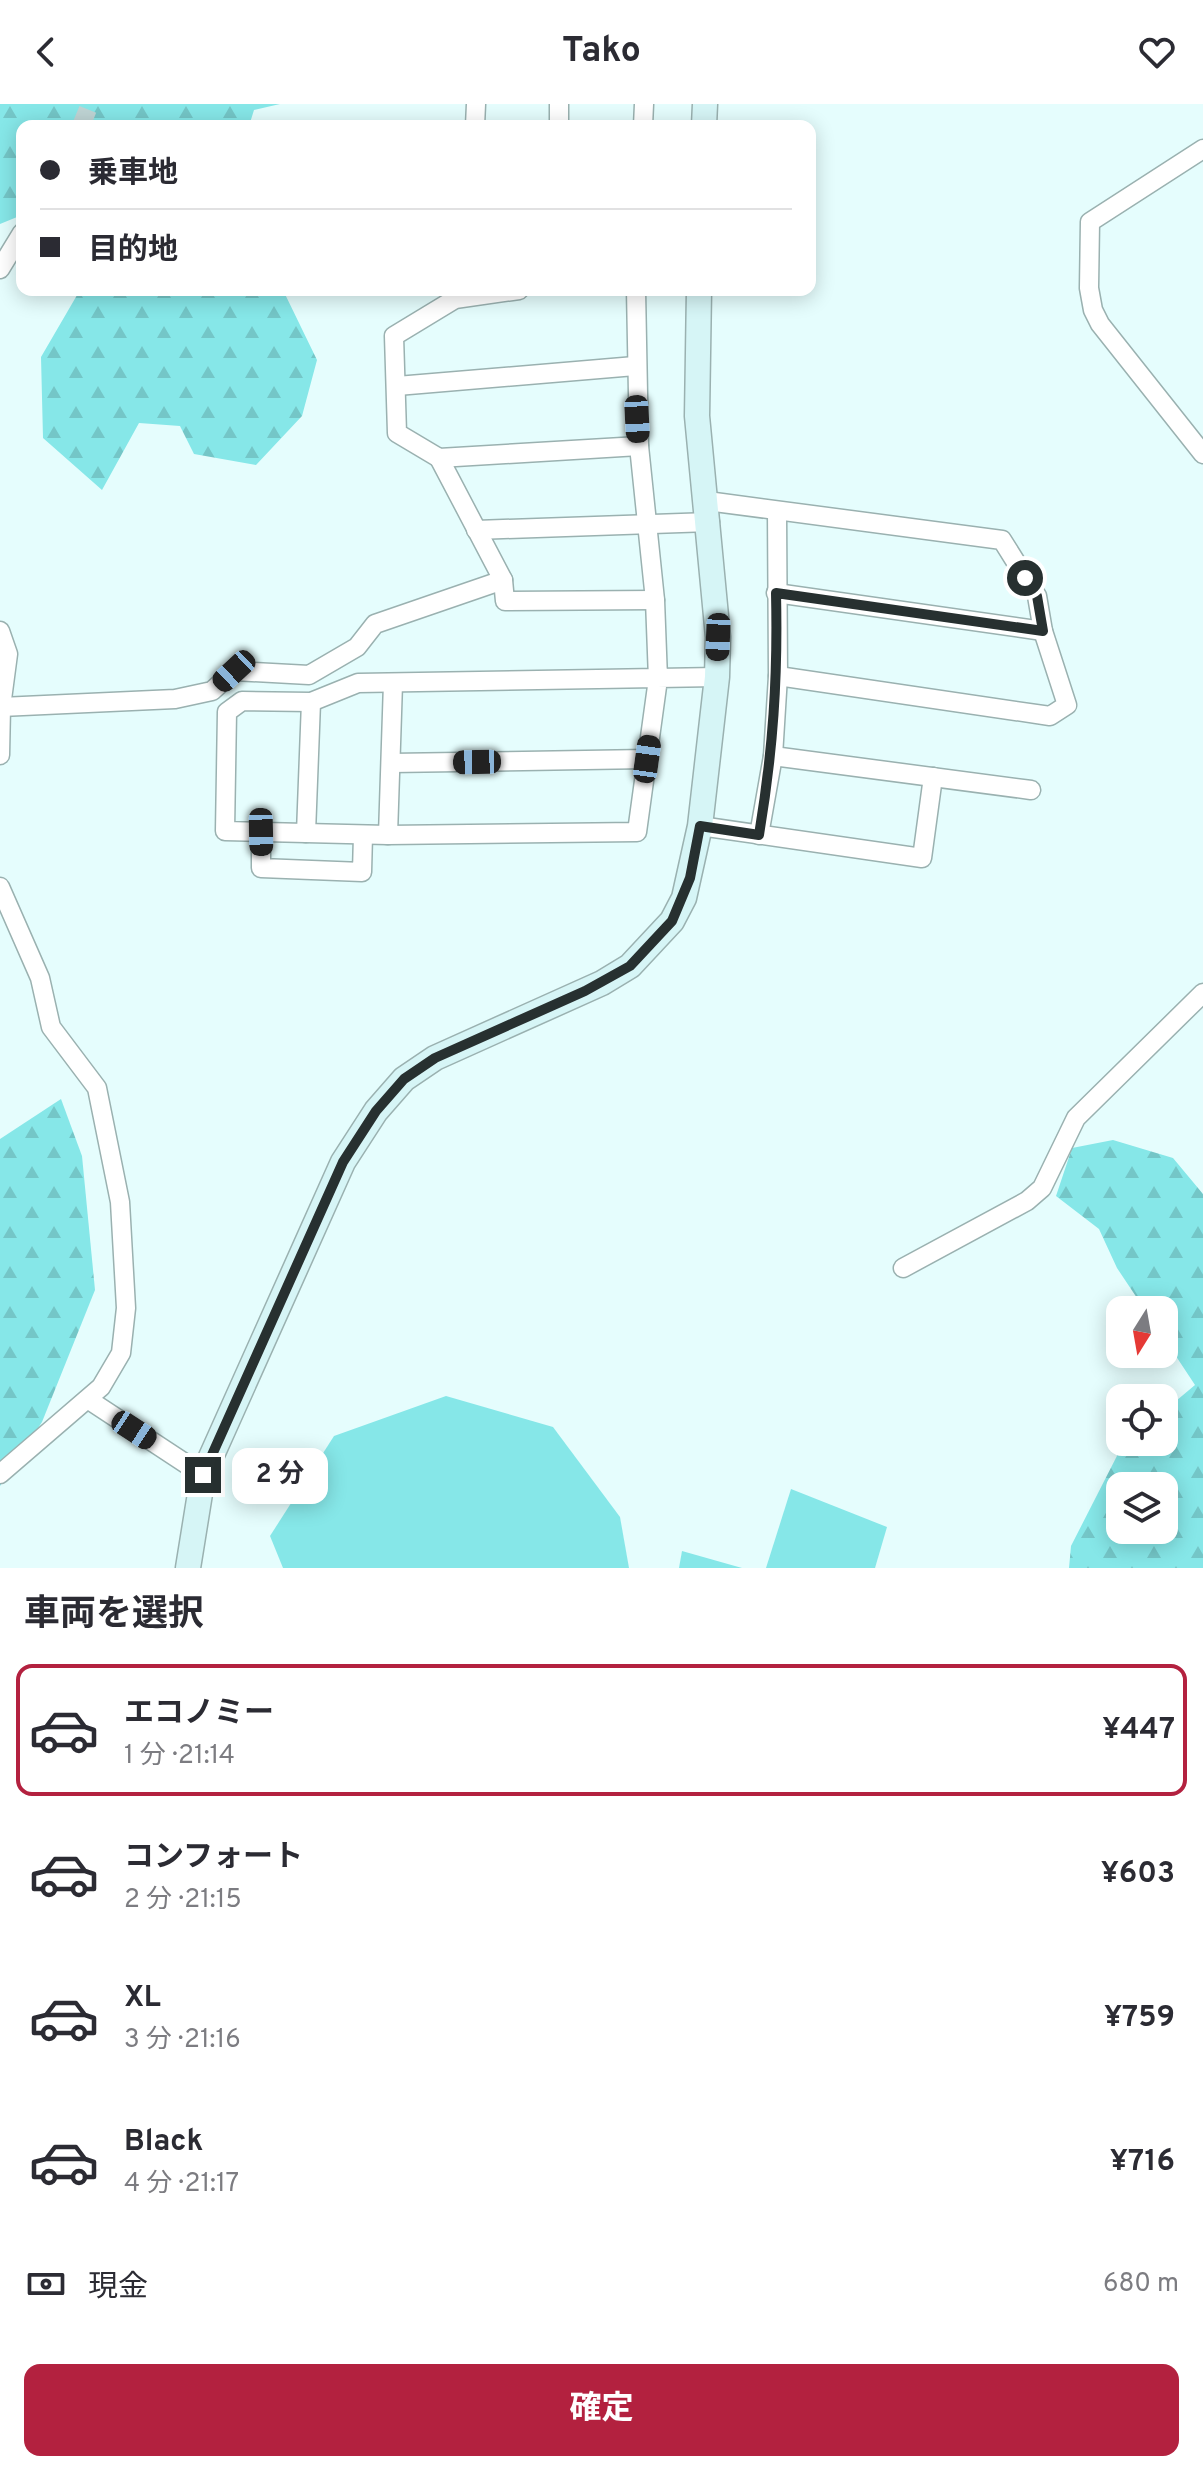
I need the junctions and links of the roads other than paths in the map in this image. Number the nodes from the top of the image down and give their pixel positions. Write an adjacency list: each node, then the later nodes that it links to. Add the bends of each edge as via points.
1 (1203, 149): 10 (street, via 1090,222 1089,288 1100,324)
2 (16, 243): 3 (street)
3 (0, 269)
4 (476, 296): 8 (street, via 455,299 394,336)
5 (636, 296): 7 (street)
6 (699, 296): 12 (street, via 697,416)
7 (635, 366): 8 (street); 9 (street)
8 (397, 386): 11 (street, via 397,433)
9 (639, 446): 11 (street); 14 (street)
10 (1203, 454)
11 (439, 458): 15 (street)
12 (708, 511): 13 (street); 14 (street); 22 (street)
13 (777, 511): 17 (street); 20 (street, via 1002,540 1037,596)
14 (647, 522): 15 (street); 18 (street)
15 (476, 530): 16 (street)
16 (503, 580): 18 (street, via 505,601); 26 (street, via 375,624 357,647 309,675 234,671 212,691 175,699)
17 (776, 593): 20 (street); 21 (street)
18 (655, 600): 23 (street)
19 (0, 631): 26 (street, via 8,654)
20 (1043, 631): 21 (street, via 1067,705 1050,716)
21 (778, 676): 28 (street)
22 (717, 677): 23 (street); 33 (street)
23 (658, 679): 24 (street); 29 (street)
24 (393, 683): 25 (street, via 358,683); 30 (street)
25 (311, 702): 34 (street, via 242,701 227,712 225,831); 35 (street)
26 (1, 707): 27 (street)
27 (0, 755)
28 (773, 756): 31 (street); 38 (street)
29 (647, 759): 30 (street); 37 (street, via 637,832)
30 (391, 763): 37 (street)
31 (933, 777): 32 (street); 38 (street, via 922,858)
32 (1031, 790)
33 (700, 826): 38 (street); 44 (street, via 690,878 672,921 630,966 591,989 435,1058 404,1079 376,1111 343,1162)
34 (261, 832): 35 (street); 36 (street, via 261,868 362,872)
35 (306, 833): 36 (street)
36 (363, 835): 37 (street)
37 (388, 835)
38 (759, 835)
39 (0, 887): 42 (street, via 40,978 51,1027 97,1088 120,1202 126,1308 121,1353)
40 (1203, 993): 41 (street, via 1076,1118 1042,1188)
41 (903, 1268)
42 (89, 1400): 43 (street); 44 (street)
43 (0, 1474)
44 (203, 1475): 45 (street)
45 (188, 1568)

